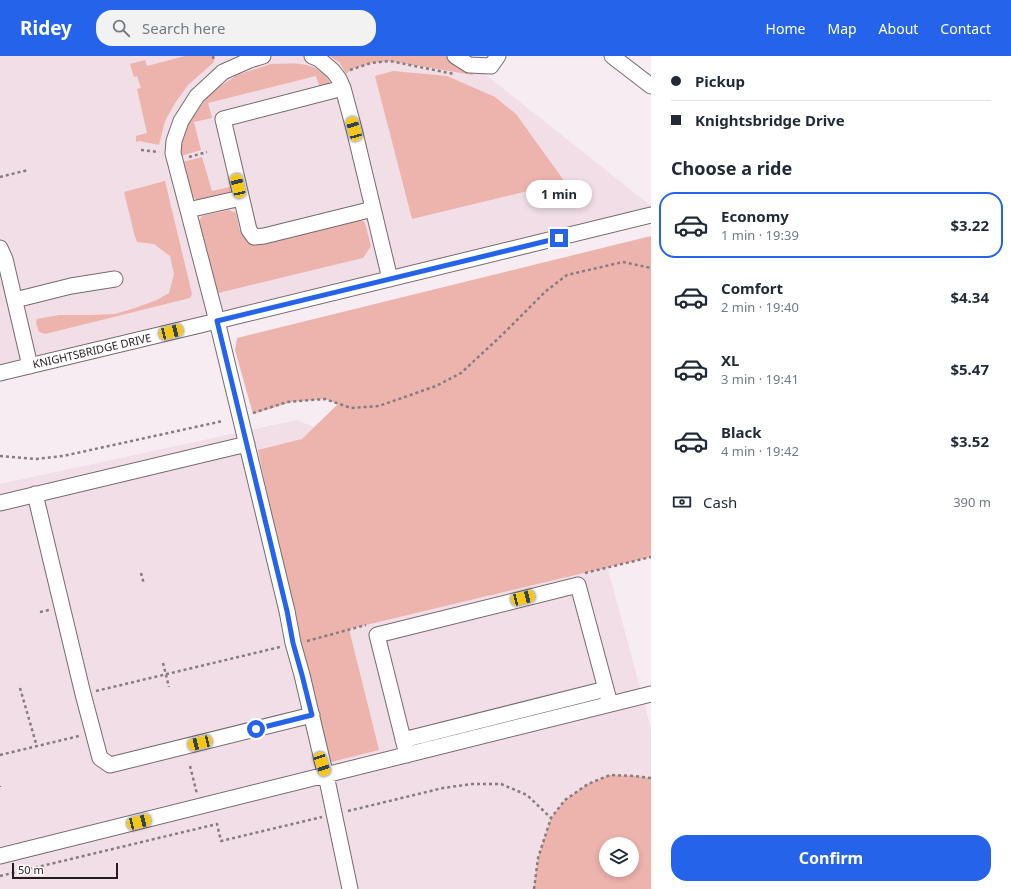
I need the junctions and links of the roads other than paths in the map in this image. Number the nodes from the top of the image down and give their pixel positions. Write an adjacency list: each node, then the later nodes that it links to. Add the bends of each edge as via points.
1 (263, 56): 10 (street, via 223,72 197,96 180,121 173,153)
2 (312, 56): 6 (street, via 333,71)
3 (455, 56): 4 (street, via 469,65 491,66)
4 (498, 56)
5 (612, 56): 7 (street)
6 (341, 84): 8 (street, via 223,119); 9 (street)
7 (651, 86)
8 (241, 198): 9 (street, via 249,230 254,237); 10 (street)
9 (373, 209): 14 (street)
10 (188, 210): 16 (street)
11 (651, 215): 14 (street, KNIGHTSBRIDGE DRIVE)
12 (0, 248): 15 (street)
13 (115, 278): 15 (street)
14 (390, 279): 16 (street, KNIGHTSBRIDGE DRIVE)
15 (15, 300): 17 (street)
16 (217, 321): 17 (street, KNIGHTSBRIDGE DRIVE); 19 (street)
17 (30, 366): 18 (street, KNIGHTSBRIDGE DRIVE)
18 (0, 373)
19 (247, 444): 20 (street); 25 (street)
20 (35, 494): 21 (street); 25 (street, via 100,758 110,765)
21 (0, 503)
22 (606, 689): 24 (street); 26 (street); 26 (street, via 578,584 377,636)
23 (651, 694): 24 (street)
24 (610, 704): 27 (street)
25 (312, 715): 28 (street)
26 (403, 740): 27 (street)
27 (407, 755): 28 (street)
28 (326, 776): 29 (street); 30 (street)
29 (0, 856)
30 (350, 889)

